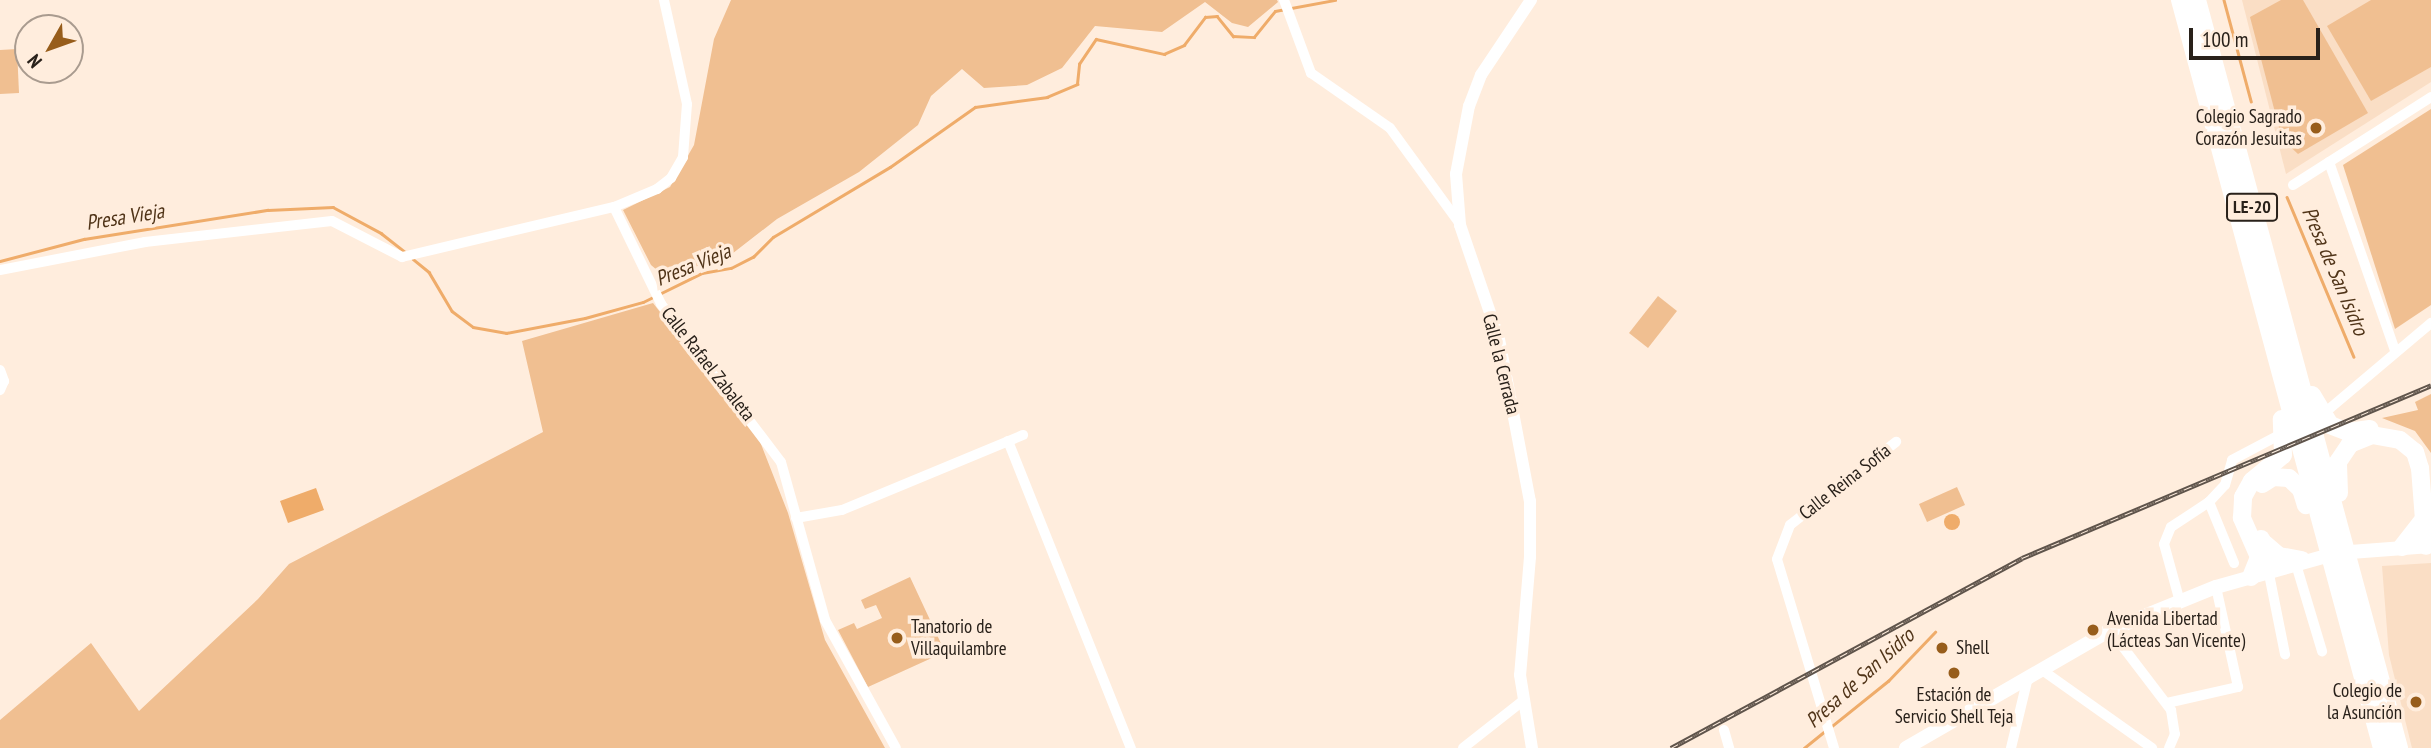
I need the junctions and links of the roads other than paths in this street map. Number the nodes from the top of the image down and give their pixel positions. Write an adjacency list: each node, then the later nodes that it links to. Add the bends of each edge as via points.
1 (664, 0): 9 (street, via 687,104 683,157 671,178 657,189)
2 (1531, 0): 10 (street, Calle la Cerrada, via 1493,55 1469,106 1457,164)
3 (2179, 0): 16 (highway, LE-20, via 2249,258)
4 (2197, 0): 16 (highway, LE-20)
5 (1287, 6): 10 (street, via 1311,72 1390,128)
6 (2431, 97): 7 (street)
7 (2329, 162): 8 (street); 13 (street)
8 (2293, 185)
9 (614, 207): 11 (street, via 408,255 332,221 145,242); 22 (street, Calle Rafael Zabaleta, via 656,295 780,462)
10 (1460, 225): 37 (street, Calle la Cerrada, via 1499,339 1530,501 1531,557 1520,675)
11 (0, 270)
12 (2431, 323): 13 (street)
13 (2395, 350): 16 (street)
14 (0, 370): 15 (street, via 4,381)
15 (0, 390)
16 (2307, 416): 20 (highway, LE-20); 21 (street, via 2232,460 2225,485); 23 (highway, via 2339,430 2389,429 2418,444 2430,471)
17 (1023, 435): 18 (street)
18 (1008, 441): 22 (street, via 842,510); 42 (street)
19 (1896, 442): 46 (street, Calle Reina Sofía, via 1790,525 1777,559)
20 (2300, 448): 24 (highway, via 2252,481 2243,497 2242,518); 26 (highway, LE-20)
21 (2209, 502): 27 (street); 31 (street, via 2165,534)
22 (796, 518): 41 (street, Calle Rafael Zabaleta, via 825,620)
23 (2429, 540): 25 (highway); 25 (main road); 26 (highway, via 2415,452 2392,436 2361,438 2343,451 2336,476); 28 (main road)
24 (2259, 544): 26 (highway, via 2249,501 2264,481 2282,475 2301,489); 29 (highway); 29 (highway, via 2259,557); 29 (highway, via 2279,556)
25 (2402, 547): 29 (main road)
26 (2336, 548): 28 (highway, LE-20)
27 (2234, 563)
28 (2346, 569): 29 (main road); 50 (highway, LE-20, via 2361,676); 51 (highway, LE-20)
29 (2277, 571): 30 (main road); 33 (street); 34 (street)
30 (2216, 587): 31 (main road); 38 (street, via 2238,687)
31 (2180, 603): 32 (main road)
32 (2110, 630): 35 (main road); 38 (street)
33 (2322, 651)
34 (2286, 654)
35 (2042, 670): 36 (main road); 48 (street)
36 (2028, 677): 40 (street); 47 (main road)
37 (1524, 700): 43 (street); 44 (street, Calle la Cerrada)
38 (2167, 703): 49 (street, via 2175,722)
39 (1724, 730): 45 (street)
40 (2008, 746)
41 (896, 748)
42 (1131, 748)
43 (1463, 748)
44 (1532, 748)
45 (1729, 748)
46 (1834, 748)
47 (1906, 748)
48 (2152, 748)
49 (2169, 748)
50 (2382, 748)
51 (2399, 748)

